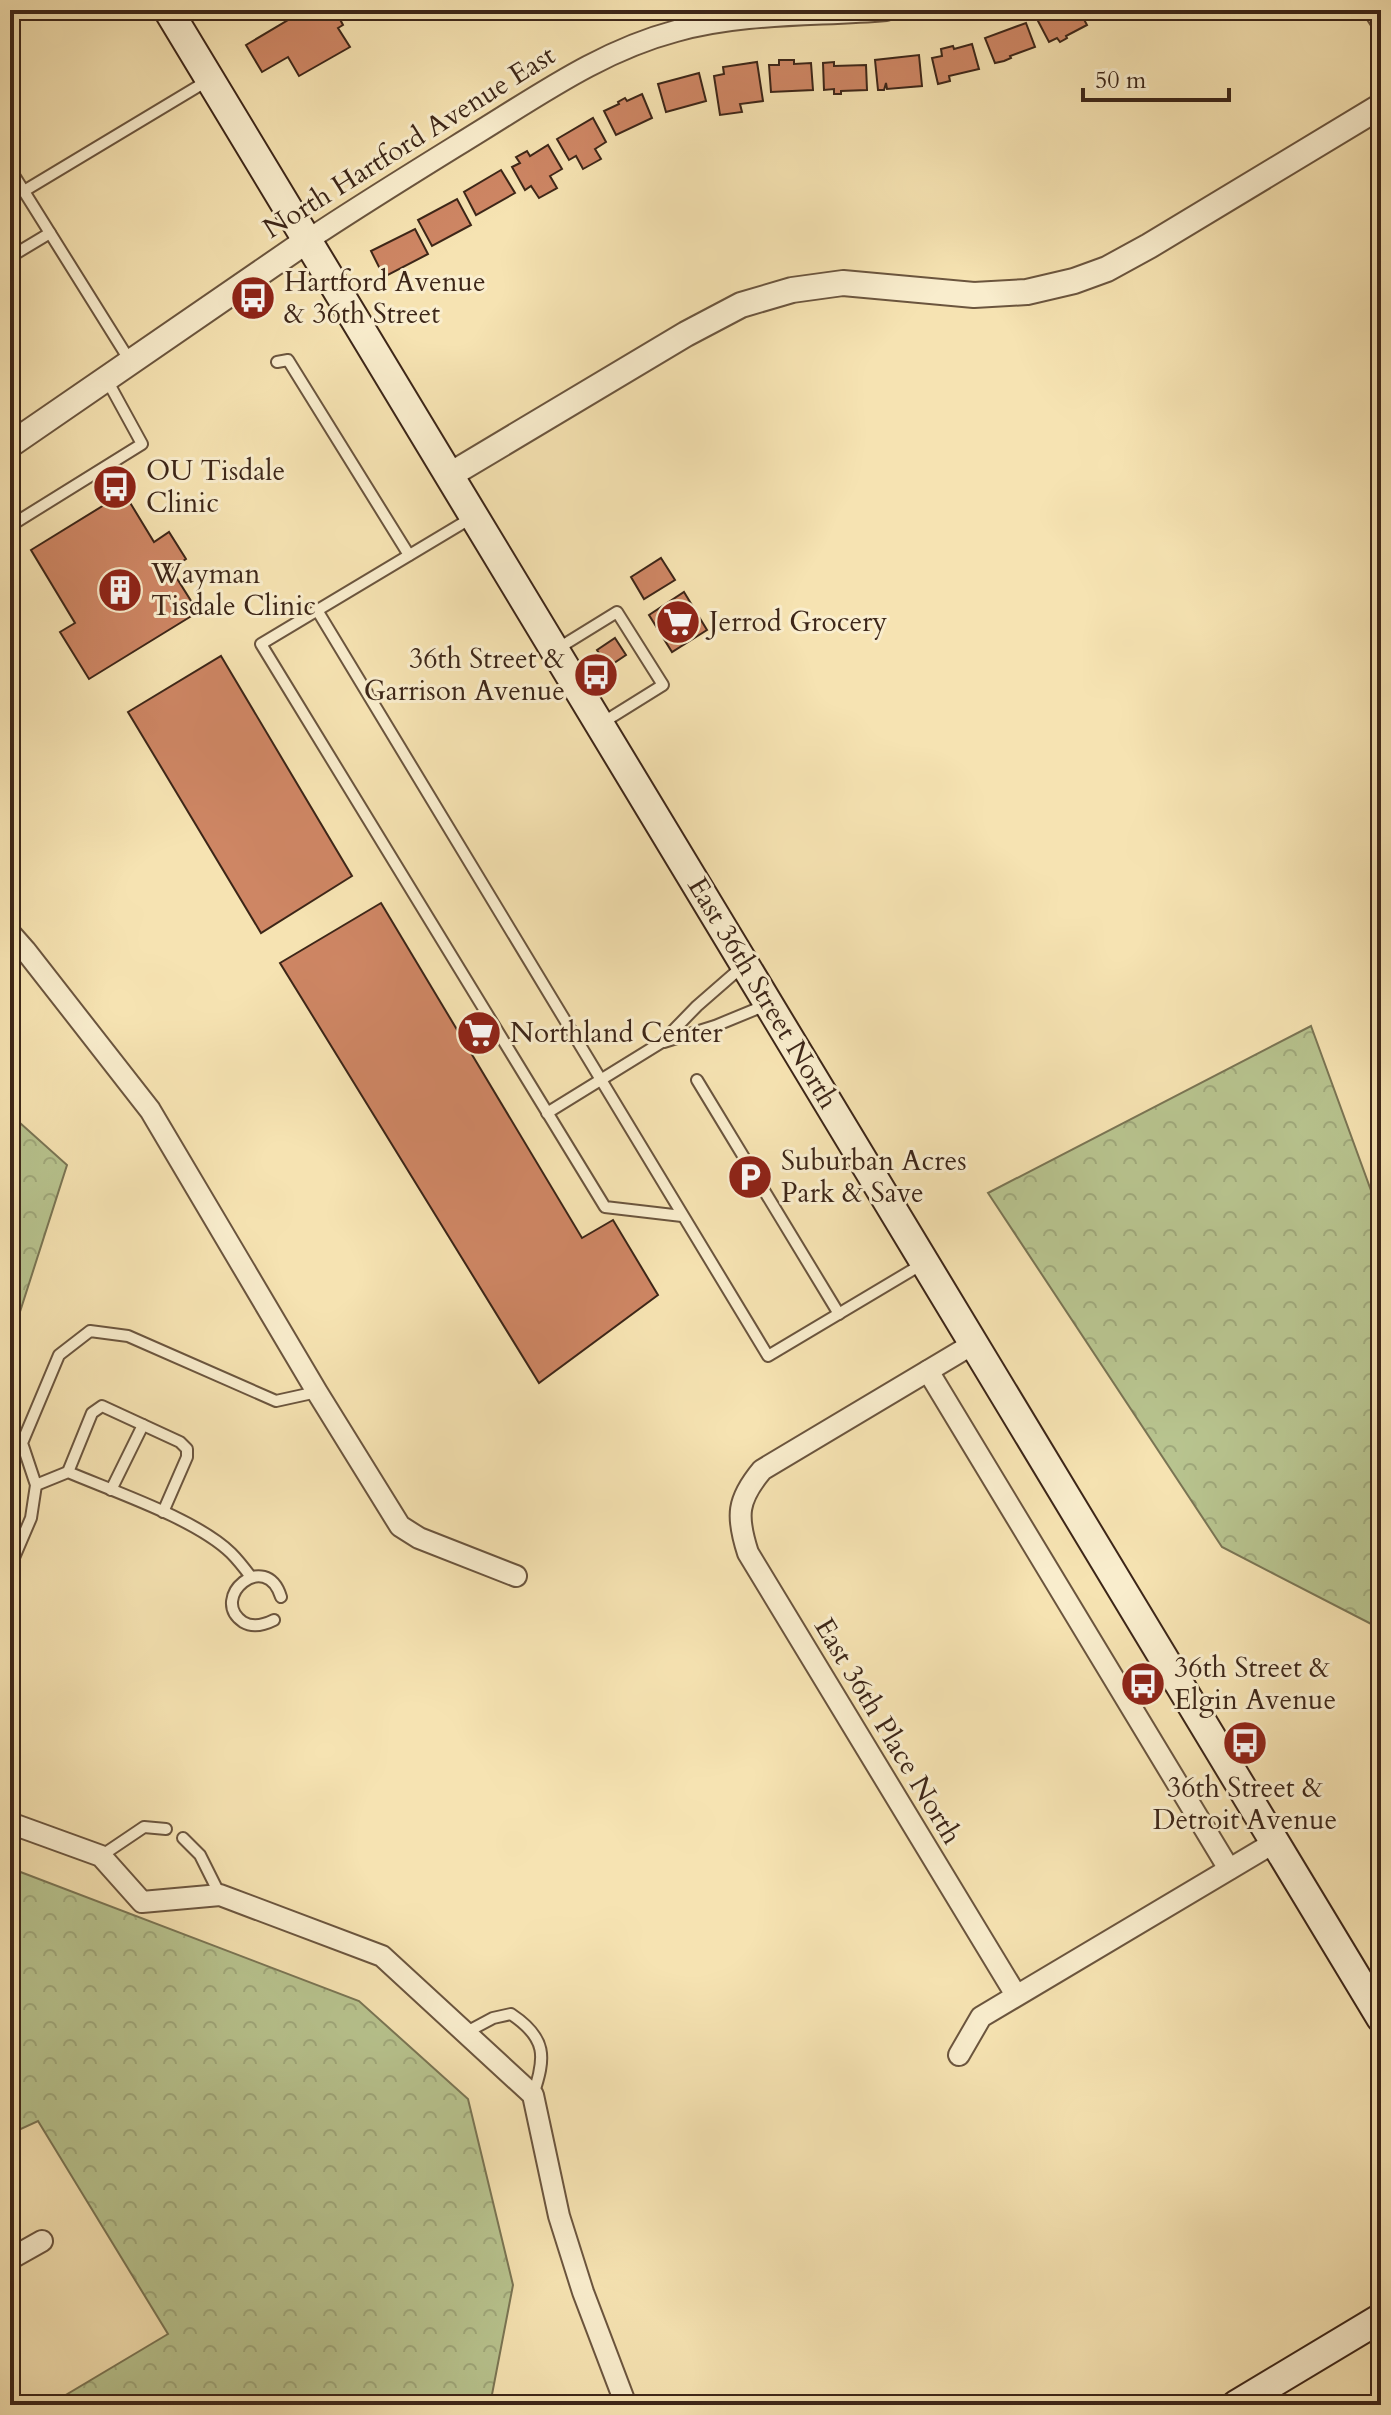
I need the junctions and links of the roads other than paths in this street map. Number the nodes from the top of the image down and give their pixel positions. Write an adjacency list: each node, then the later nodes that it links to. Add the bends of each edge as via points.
1 (168, 10): 6 (main road, East 36th Street North)
2 (886, 10): 4 (street, North Hartford Avenue East)
3 (1374, 10): 5 (street)
4 (750, 14): 11 (street, North Hartford Avenue East, via 678,30 604,57)
5 (1381, 21)
6 (210, 79): 9 (lane); 11 (main road, East 36th Street North)
7 (1381, 106): 17 (street, via 1149,246 1074,281 1027,292 974,295 843,283 741,305)
8 (10, 169): 9 (lane)
9 (24, 191): 10 (lane)
10 (50, 233): 12 (lane); 14 (lane)
11 (308, 240): 14 (street, North Hartford Avenue East); 17 (main road, East 36th Street North)
12 (10, 257)
13 (277, 362): 20 (lane, via 288,360)
14 (131, 363): 15 (street, North Hartford Avenue East)
15 (107, 380): 16 (street, North Hartford Avenue East); 19 (lane, via 142,444)
16 (10, 445)
17 (450, 475): 18 (main road, East 36th Street North)
18 (475, 516): 20 (lane); 22 (main road, East 36th Street North)
19 (10, 526)
20 (409, 555): 21 (lane)
21 (317, 610): 28 (lane); 30 (lane, via 261,644)
22 (556, 649): 23 (main road, East 36th Street North); 23 (lane, via 617,612 663,685)
23 (600, 724): 25 (main road, East 36th Street North)
24 (10, 933): 36 (street, via 150,1110)
25 (745, 963): 26 (main road, East 36th Street North); 27 (lane)
26 (770, 1003): 27 (lane); 32 (main road, East 36th Street North)
27 (662, 1042): 28 (lane)
28 (602, 1079): 30 (lane); 31 (lane)
29 (697, 1080): 33 (lane)
30 (547, 1113): 31 (lane, via 605,1207)
31 (682, 1216): 33 (lane, via 768,1356)
32 (924, 1262): 33 (lane); 34 (main road, East 36th Street North)
33 (839, 1314)
34 (973, 1344): 35 (street); 50 (main road, East 36th Street North)
35 (928, 1371): 52 (street); 54 (street, East 36th Place North, via 762,1470 747,1488 740,1529 748,1553)
36 (317, 1392): 39 (lane, via 276,1401 128,1336 90,1331 59,1355 22,1443); 43 (street, via 400,1526)
37 (143, 1425): 38 (lane, via 102,1406 92,1413); 40 (lane); 41 (lane, via 187,1449)
38 (68, 1472): 39 (lane); 40 (lane)
39 (36, 1485): 42 (lane, via 31,1518)
40 (111, 1490): 41 (lane)
41 (163, 1512): 44 (lane, via 231,1552)
42 (10, 1567)
43 (516, 1576)
44 (251, 1577): 45 (lane, via 267,1579); 46 (lane, via 234,1593 238,1616 251,1625)
45 (281, 1597)
46 (274, 1620)
47 (10, 1823): 51 (street)
48 (166, 1829): 51 (lane, via 144,1827)
49 (183, 1838): 53 (lane, via 200,1855)
50 (1275, 1842): 52 (street); 55 (main road, East 36th Street North)
51 (101, 1856): 53 (street, via 142,1902)
52 (1229, 1869): 54 (street)
53 (220, 1895): 56 (street, via 382,1956)
54 (1016, 1995): 57 (street, via 981,2017)
55 (1381, 2018)
56 (465, 2033): 58 (street); 58 (lane, via 511,2014 529,2026 540,2044 541,2071)
57 (959, 2055)
58 (533, 2095): 62 (street, via 559,2216)
59 (42, 2241): 60 (street)
60 (10, 2259)
61 (1381, 2318): 63 (main road)
62 (626, 2405)
63 (1236, 2405)

